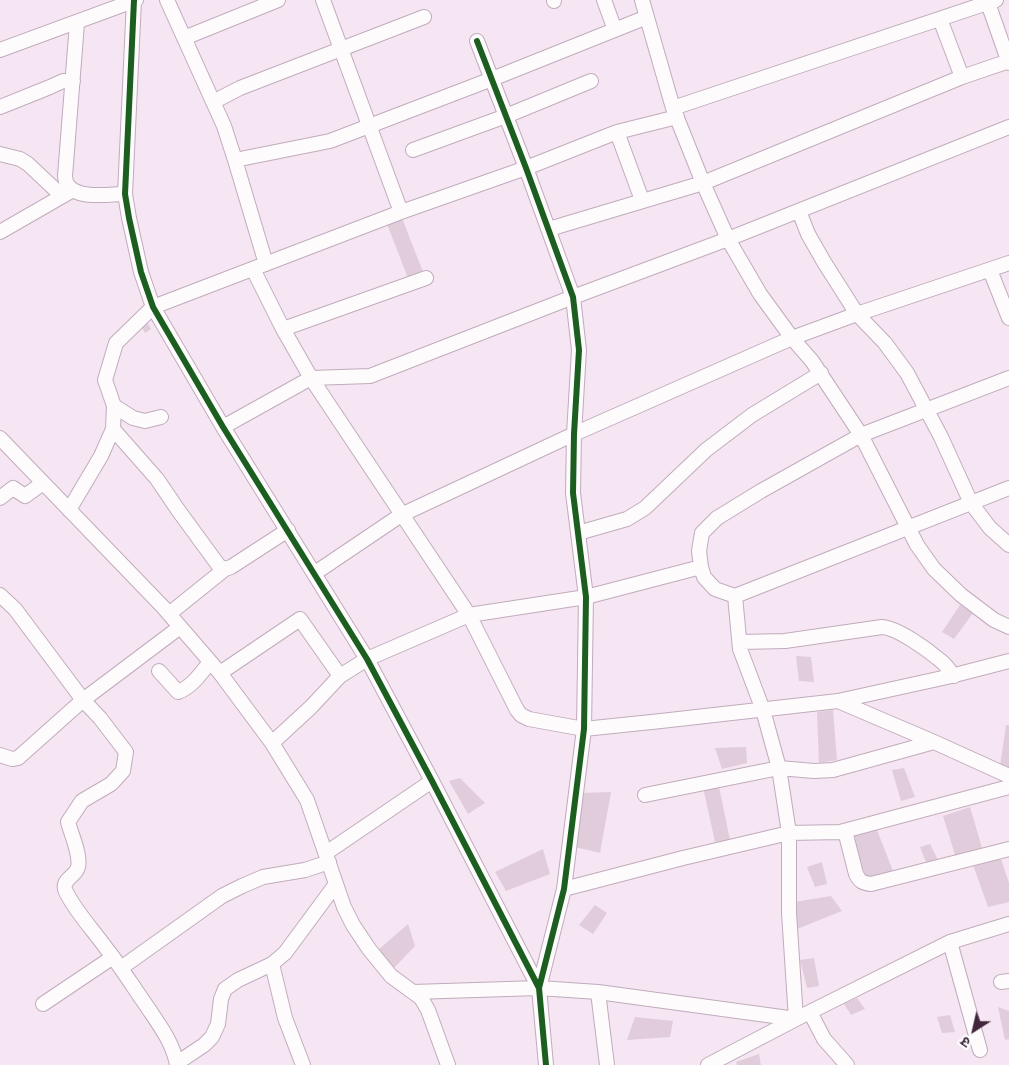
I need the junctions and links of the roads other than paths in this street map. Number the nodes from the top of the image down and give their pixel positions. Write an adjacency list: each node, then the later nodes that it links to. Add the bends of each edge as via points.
1 (135, 0): 11 (street); 35 (street)
2 (167, 0): 13 (street)
3 (278, 0): 13 (street)
4 (323, 0): 16 (street)
5 (604, 0): 12 (street)
6 (642, 0): 9 (street)
7 (992, 2): 10 (street); 17 (street)
8 (424, 17): 16 (street)
9 (647, 17): 12 (street); 24 (street)
10 (940, 19): 18 (street); 24 (street)
11 (77, 22): 15 (street); 20 (street)
12 (615, 30): 19 (street)
13 (184, 38): 22 (street)
14 (477, 41): 19 (street)
15 (0, 50)
16 (341, 50): 22 (street, via 240,88); 26 (street)
17 (1009, 62): 18 (street)
18 (962, 77): 33 (street)
19 (492, 79): 25 (street); 26 (street)
20 (73, 81): 23 (street, via 63,81); 34 (street, via 65,176)
21 (591, 81): 25 (street)
22 (213, 102): 31 (street)
23 (0, 107)
24 (675, 113): 28 (street); 33 (street)
25 (506, 116): 29 (street); 32 (street)
26 (369, 126): 31 (street, via 330,141); 38 (street)
27 (1009, 127): 37 (street)
28 (617, 132): 32 (street); 36 (street)
29 (413, 150)
30 (0, 154): 34 (street, via 20,159)
31 (235, 160): 43 (street)
32 (526, 168): 38 (street); 39 (street)
33 (703, 183): 36 (street); 41 (street)
34 (68, 193): 35 (street); 40 (street)
35 (125, 194): 47 (street, via 141,272)
36 (642, 200): 39 (street)
37 (799, 211): 41 (street); 48 (street, via 824,262)
38 (401, 212): 43 (street)
39 (549, 229): 46 (street)
40 (0, 232)
41 (728, 240): 46 (street); 51 (street, via 760,294)
42 (1009, 264): 44 (street)
43 (259, 266): 47 (street); 50 (street)
44 (990, 270): 48 (street); 49 (street)
45 (426, 278): 50 (street)
46 (573, 297): 53 (street, via 370,376); 60 (street, via 579,350)
47 (154, 307): 55 (street, via 116,343 105,380); 58 (street)
48 (858, 314): 51 (street); 56 (street, via 907,373)
49 (1009, 318)
50 (282, 329): 53 (street)
51 (792, 338): 52 (street); 60 (street)
52 (821, 373): 61 (street); 71 (street, via 752,415 706,450 639,512)
53 (311, 378): 58 (street); 68 (street)
54 (1009, 378): 56 (street)
55 (114, 406): 57 (street, via 133,418 145,421); 59 (street)
56 (927, 410): 61 (street); 66 (street)
57 (161, 417)
58 (224, 427): 70 (street)
59 (113, 429): 67 (street); 74 (street, via 157,479 218,566)
60 (574, 434): 68 (street); 71 (street, via 573,493)
61 (861, 435): 69 (street); 73 (street, via 717,518 702,533 699,551)
62 (0, 438): 63 (street)
63 (43, 483): 65 (street, via 25,496 12,488); 67 (street)
64 (1009, 488): 66 (street)
65 (0, 498)
66 (971, 503): 69 (street); 72 (street, via 990,528)
67 (69, 510): 79 (street)
68 (401, 515): 75 (street); 80 (street)
69 (908, 528): 78 (street); 82 (street, via 941,576 994,620)
70 (288, 530): 74 (street); 75 (street)
71 (578, 532): 77 (street)
72 (1009, 545)
73 (702, 567): 77 (street); 78 (street, via 704,577 715,589)
74 (225, 569): 79 (street)
75 (315, 573): 84 (street)
76 (0, 595): 91 (street, via 15,608)
77 (586, 596): 80 (street); 94 (street)
78 (735, 596): 83 (street)
79 (169, 614): 81 (street)
80 (469, 615): 84 (street); 94 (street, via 521,715)
81 (180, 626): 86 (street); 91 (street)
82 (1009, 627)
83 (740, 642): 90 (street, via 785,642 886,627 941,661); 93 (street)
84 (368, 659): 89 (street); 100 (street)
85 (1009, 661): 90 (street)
86 (210, 662): 87 (street, via 190,686 178,692); 88 (street)
87 (159, 671)
88 (220, 673): 89 (street, via 300,619); 96 (street)
89 (340, 676): 96 (street)
90 (954, 676): 92 (street)
91 (84, 700): 97 (street, via 18,758); 111 (street, via 126,752 123,771 111,784 82,801 68,822 79,864 67,879 65,888 77,910)
92 (838, 701): 93 (street); 95 (street)
93 (763, 710): 94 (street); 98 (street)
94 (584, 729): 108 (street)
95 (934, 742): 98 (street, via 833,770); 99 (street)
96 (272, 743): 106 (street, via 307,800)
97 (0, 755)
98 (779, 768): 102 (street); 104 (street)
99 (1009, 776)
100 (432, 780): 106 (street); 113 (street)
101 (1009, 787): 103 (street)
102 (645, 795)
103 (844, 831): 104 (street); 105 (street, via 859,880 871,884)
104 (789, 833): 108 (street); 118 (street, via 789,914)
105 (1009, 849)
106 (328, 858): 107 (street); 111 (street, via 305,870 263,878 242,886)
107 (336, 884): 112 (street, via 285,953); 114 (street, via 353,925 369,949 391,976)
108 (564, 889): 113 (street)
109 (1009, 924): 110 (street)
110 (950, 942): 117 (street); 119 (street)
111 (117, 963): 116 (street); 121 (street, via 166,1035)
112 (272, 964): 121 (street, via 225,989 218,1024 212,1036); 122 (street, via 285,1018)
113 (539, 988): 114 (street); 115 (street); 124 (street)
114 (413, 992): 123 (street, via 428,1010)
115 (598, 992): 118 (street); 125 (street)
116 (43, 1004)
117 (810, 1012): 118 (street); 127 (street, via 824,1039)
118 (796, 1019): 120 (street)
119 (980, 1050)
120 (730, 1060): 126 (street)
121 (177, 1064)
122 (303, 1065)
123 (448, 1065)
124 (546, 1065)
125 (608, 1065)
126 (708, 1065)
127 (847, 1065)

